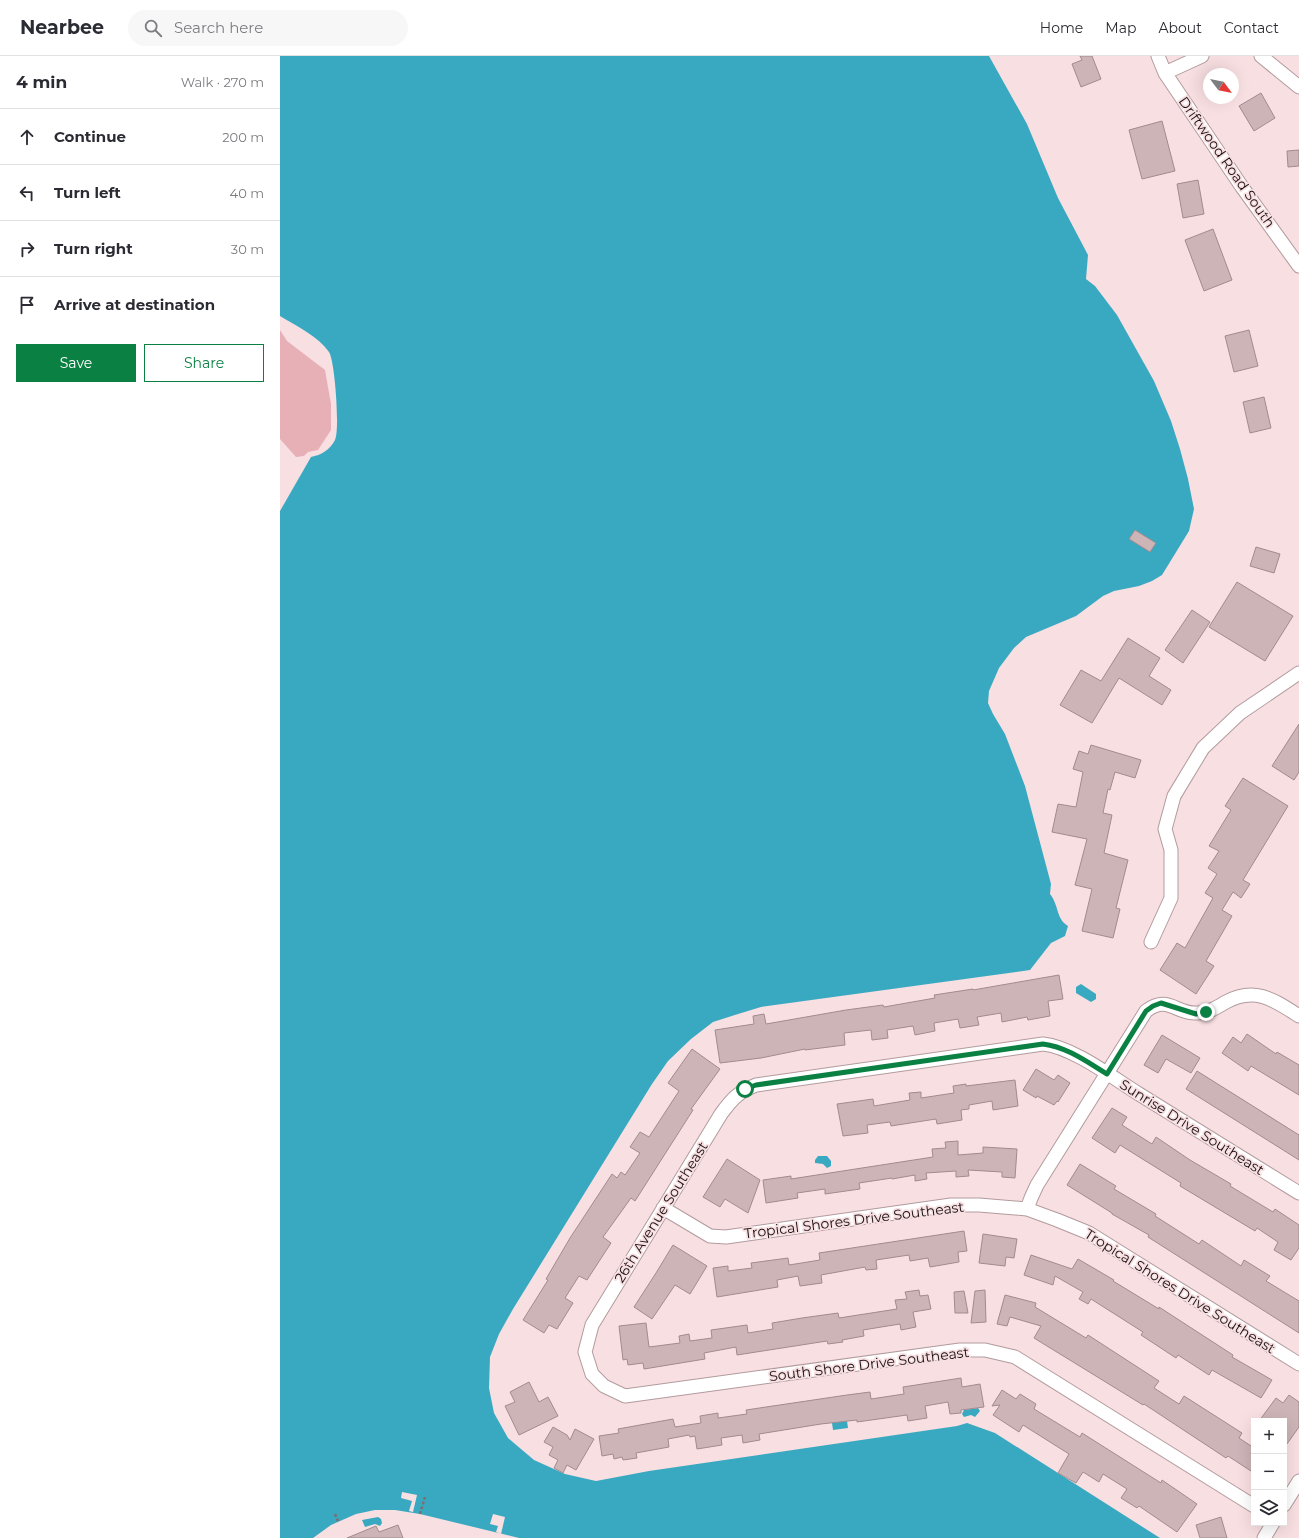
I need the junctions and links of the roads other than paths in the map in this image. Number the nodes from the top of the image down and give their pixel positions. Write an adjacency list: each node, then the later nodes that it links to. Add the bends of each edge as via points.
1 (1158, 56): 4 (street, Driftwood Road South)
2 (1202, 56): 4 (street)
3 (1261, 56): 5 (street)
4 (1165, 73): 6 (street, Driftwood Road South)
5 (1299, 88)
6 (1299, 266)
7 (1299, 673): 8 (street, via 1240,713 1203,748 1174,796 1165,829 1171,850 1170,898)
8 (1151, 942)
9 (1299, 1016): 10 (street, via 1265,996 1237,997 1196,1014 1161,1003 1146,1011)
10 (1107, 1074): 11 (street, Sunrise Drive Southeast, via 1065,1049 1043,1044); 12 (street, Sunrise Drive Southeast); 14 (street, via 1037,1185)
11 (756, 1085): 13 (street, 26th Avenue Southeast, via 736,1095 728,1104)
12 (1299, 1193)
13 (663, 1208): 14 (street, Tropical Shores Drive Southeast, via 710,1236 726,1237 950,1205); 15 (street, 26th Avenue Southeast, via 592,1325)
14 (1027, 1209): 16 (street, Tropical Shores Drive Southeast, via 1089,1233)
15 (585, 1352): 19 (street, South Shore Drive Southeast, via 592,1374 604,1386 625,1396 960,1350 985,1350 1015,1357)
16 (1299, 1364)
17 (1299, 1481): 18 (street)
18 (1287, 1500)
19 (1251, 1504)
20 (1271, 1526): 21 (street)
21 (1264, 1538)

